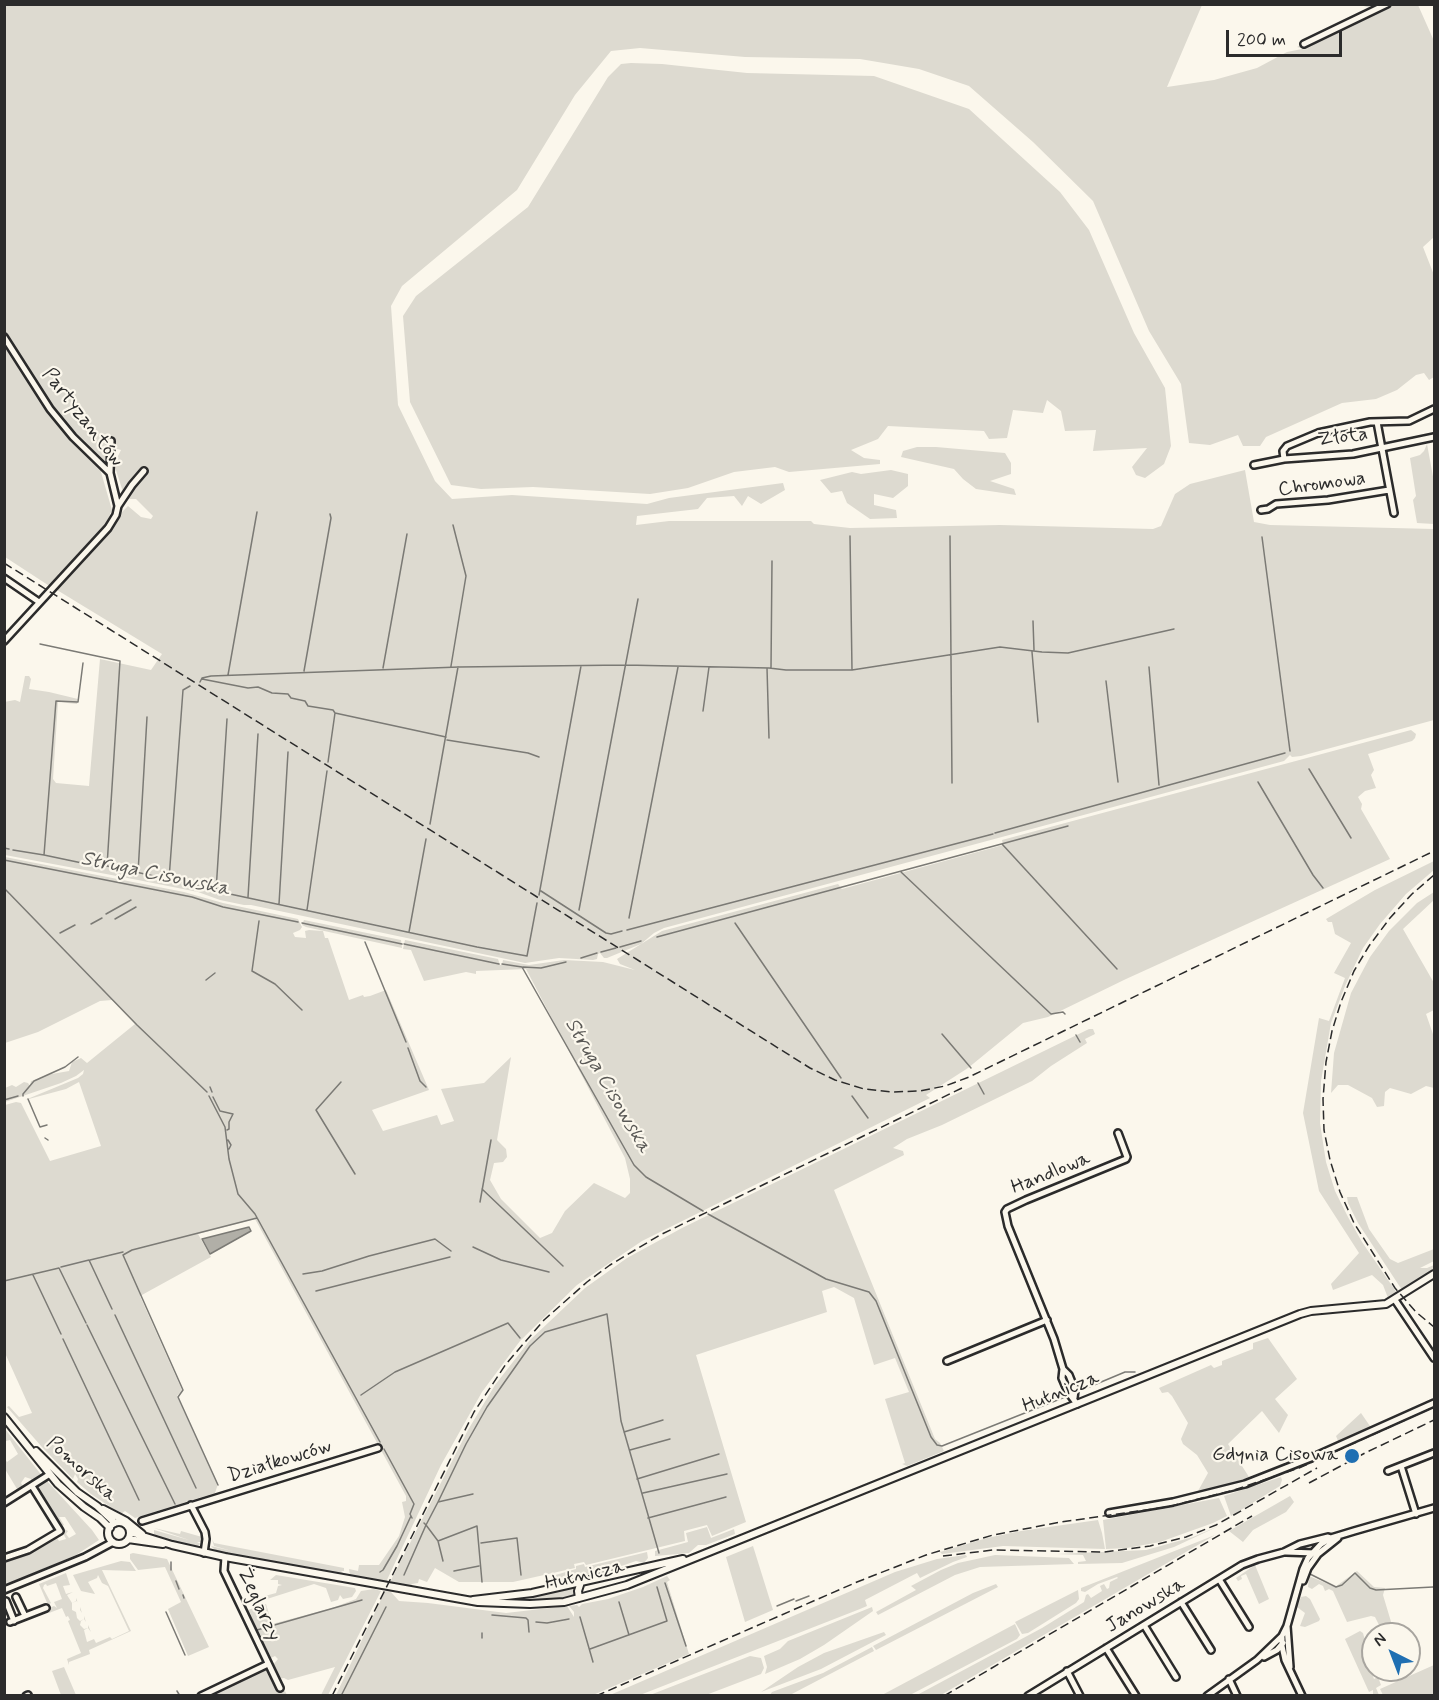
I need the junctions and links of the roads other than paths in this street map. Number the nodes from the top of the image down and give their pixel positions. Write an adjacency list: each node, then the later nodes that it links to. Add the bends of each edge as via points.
1 (1387, 4): 2 (street)
2 (1304, 44)
3 (4, 337): 12 (street, Partyzantów, via 50,409 72,437)
4 (1434, 409): 5 (street, via 1413,420)
5 (1377, 422): 8 (street, Chromowa); 9 (street, via 1335,428 1293,442 1284,448)
6 (1434, 437): 8 (street, Złota)
7 (111, 441): 12 (street)
8 (1381, 448): 9 (street, Złota); 13 (street, Chromowa)
9 (1284, 459): 10 (street, Złota)
10 (1254, 465)
11 (144, 471): 14 (street)
12 (110, 473): 14 (street, Partyzantów)
13 (1389, 490): 15 (street, Chromowa, via 1276,504); 16 (street, Chromowa)
14 (118, 506): 18 (street, via 108,528)
15 (1261, 510)
16 (1394, 513)
17 (4, 578): 18 (street)
18 (39, 602): 19 (street)
19 (4, 640)
20 (1118, 1133): 23 (street, Handlowa, via 1126,1159 1006,1209 1008,1226)
21 (1434, 1274): 22 (main road, Hutnicza)
22 (1395, 1300): 24 (street); 26 (main road, Hutnicza, via 1379,1306 1300,1314)
23 (1047, 1320): 25 (street); 26 (street, Handlowa, via 1063,1369 1062,1378)
24 (1434, 1358)
25 (947, 1362)
26 (1076, 1401): 53 (main road, Hutnicza)
27 (1434, 1403): 39 (street, via 1245,1484)
28 (4, 1417): 33 (main road, Pomorska)
29 (378, 1448): 36 (street, Działkowców)
30 (1434, 1453): 31 (street)
31 (1401, 1466): 32 (street); 40 (street)
32 (1388, 1471)
33 (52, 1472): 34 (street); 37 (main road, Pomorska); 42 (main road, Pomorska, via 69,1495)
34 (32, 1486): 35 (street); 55 (street, via 60,1531 28,1550)
35 (4, 1503)
36 (191, 1505): 41 (street, Działkowców); 51 (street, via 205,1532)
37 (97, 1506): 42 (main road, Pomorska); 44 (main road)
38 (1434, 1508): 40 (street)
39 (1109, 1513)
40 (1416, 1514): 45 (street)
41 (142, 1521)
42 (112, 1525): 43 (main road, via 126,1525); 47 (main road)
43 (129, 1536): 44 (main road); 47 (main road, via 121,1544); 48 (main road)
44 (144, 1536): 48 (main road)
45 (1342, 1536): 46 (street, Janowska); 52 (street)
46 (1331, 1538): 49 (street, Janowska); 52 (street, via 1320,1544)
47 (111, 1539): 63 (street, via 85,1557)
48 (172, 1545): 51 (main road, Hutnicza)
49 (1284, 1552): 50 (street, Janowska); 60 (street, Janowska, via 1252,1560)
50 (1297, 1552): 52 (street, Janowska); 56 (street)
51 (204, 1553): 54 (main road, Hutnicza)
52 (1316, 1553): 56 (street); 62 (street)
53 (701, 1555): 57 (main road, Hutnicza); 58 (main road, Hutnicza)
54 (225, 1557): 68 (main road, Hutnicza); 84 (street, Żeglarzy, via 224,1571)
55 (4, 1558)
56 (1305, 1564): 62 (street)
57 (655, 1566): 58 (main road); 59 (main road, Hutnicza)
58 (657, 1573): 64 (main road, Hutnicza)
59 (596, 1579): 61 (main road, Hutnicza); 64 (main road)
60 (1219, 1579): 70 (street, Janowska); 75 (street)
61 (581, 1582): 65 (main road, Hutnicza); 67 (main road)
62 (1300, 1585): 76 (street)
63 (4, 1590)
64 (604, 1592): 67 (main road, Hutnicza)
65 (512, 1596): 68 (main road, Hutnicza); 71 (main road)
66 (16, 1597): 73 (street)
67 (579, 1599): 71 (main road, Hutnicza)
68 (472, 1600): 71 (main road, Hutnicza)
69 (6, 1601): 73 (street, via 12,1622)
70 (1181, 1602): 74 (street, Janowska); 79 (street)
71 (511, 1604)
72 (46, 1608): 73 (street)
73 (25, 1616)
74 (1144, 1625): 78 (street, Janowska); 87 (street)
75 (1249, 1627)
76 (1285, 1637): 77 (street); 80 (street)
77 (1279, 1645): 80 (street); 81 (street); 82 (street); 83 (street)
78 (1106, 1648): 86 (street, Janowska); 93 (street)
79 (1211, 1650)
80 (1288, 1651): 85 (street)
81 (1271, 1654): 82 (street); 83 (street)
82 (1257, 1660): 88 (street)
83 (1286, 1660): 85 (street)
84 (268, 1664): 89 (street, Żeglarzy); 90 (street, Żeglarzy)
85 (1290, 1668): 96 (street)
86 (1067, 1671): 91 (street, Janowska); 92 (street)
87 (1176, 1677)
88 (1229, 1679): 94 (street); 95 (street)
89 (280, 1688)
90 (201, 1695)
91 (1028, 1695)
92 (1080, 1695)
93 (1136, 1695)
94 (1207, 1695)
95 (1237, 1695)
96 (1302, 1695)

